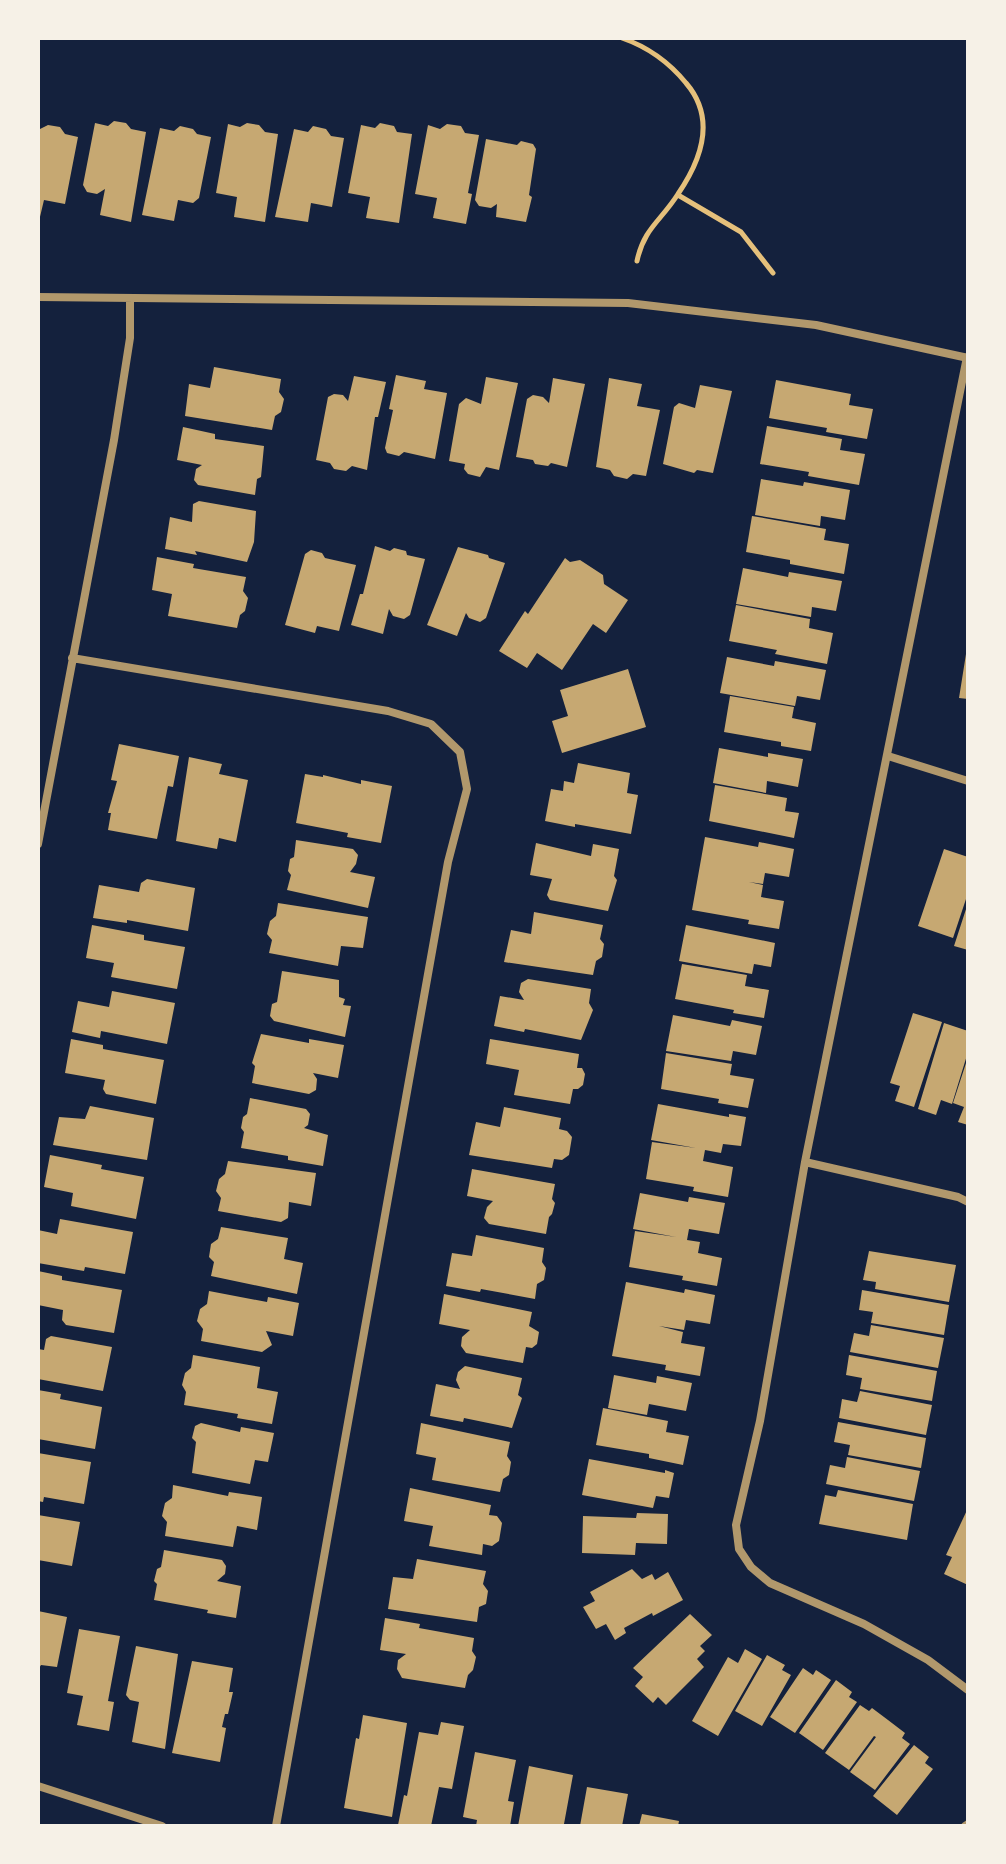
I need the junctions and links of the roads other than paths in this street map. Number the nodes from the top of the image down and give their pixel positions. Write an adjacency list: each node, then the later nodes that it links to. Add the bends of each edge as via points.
1 (38, 297): 2 (street)
2 (130, 299): 3 (street, via 628,303 828,327); 4 (street, via 130,338 114,440)
3 (967, 357): 5 (street)
4 (72, 658): 7 (street); 13 (street, via 388,711 431,724 460,752 467,789 448,862)
5 (888, 756): 6 (street); 8 (street)
6 (968, 781)
7 (38, 844)
8 (805, 1162): 9 (street); 10 (street, via 760,1421 736,1525 739,1549 770,1583 864,1624)
9 (968, 1202)
10 (968, 1690)
11 (38, 1786): 12 (street)
12 (162, 1826)
13 (276, 1826)

